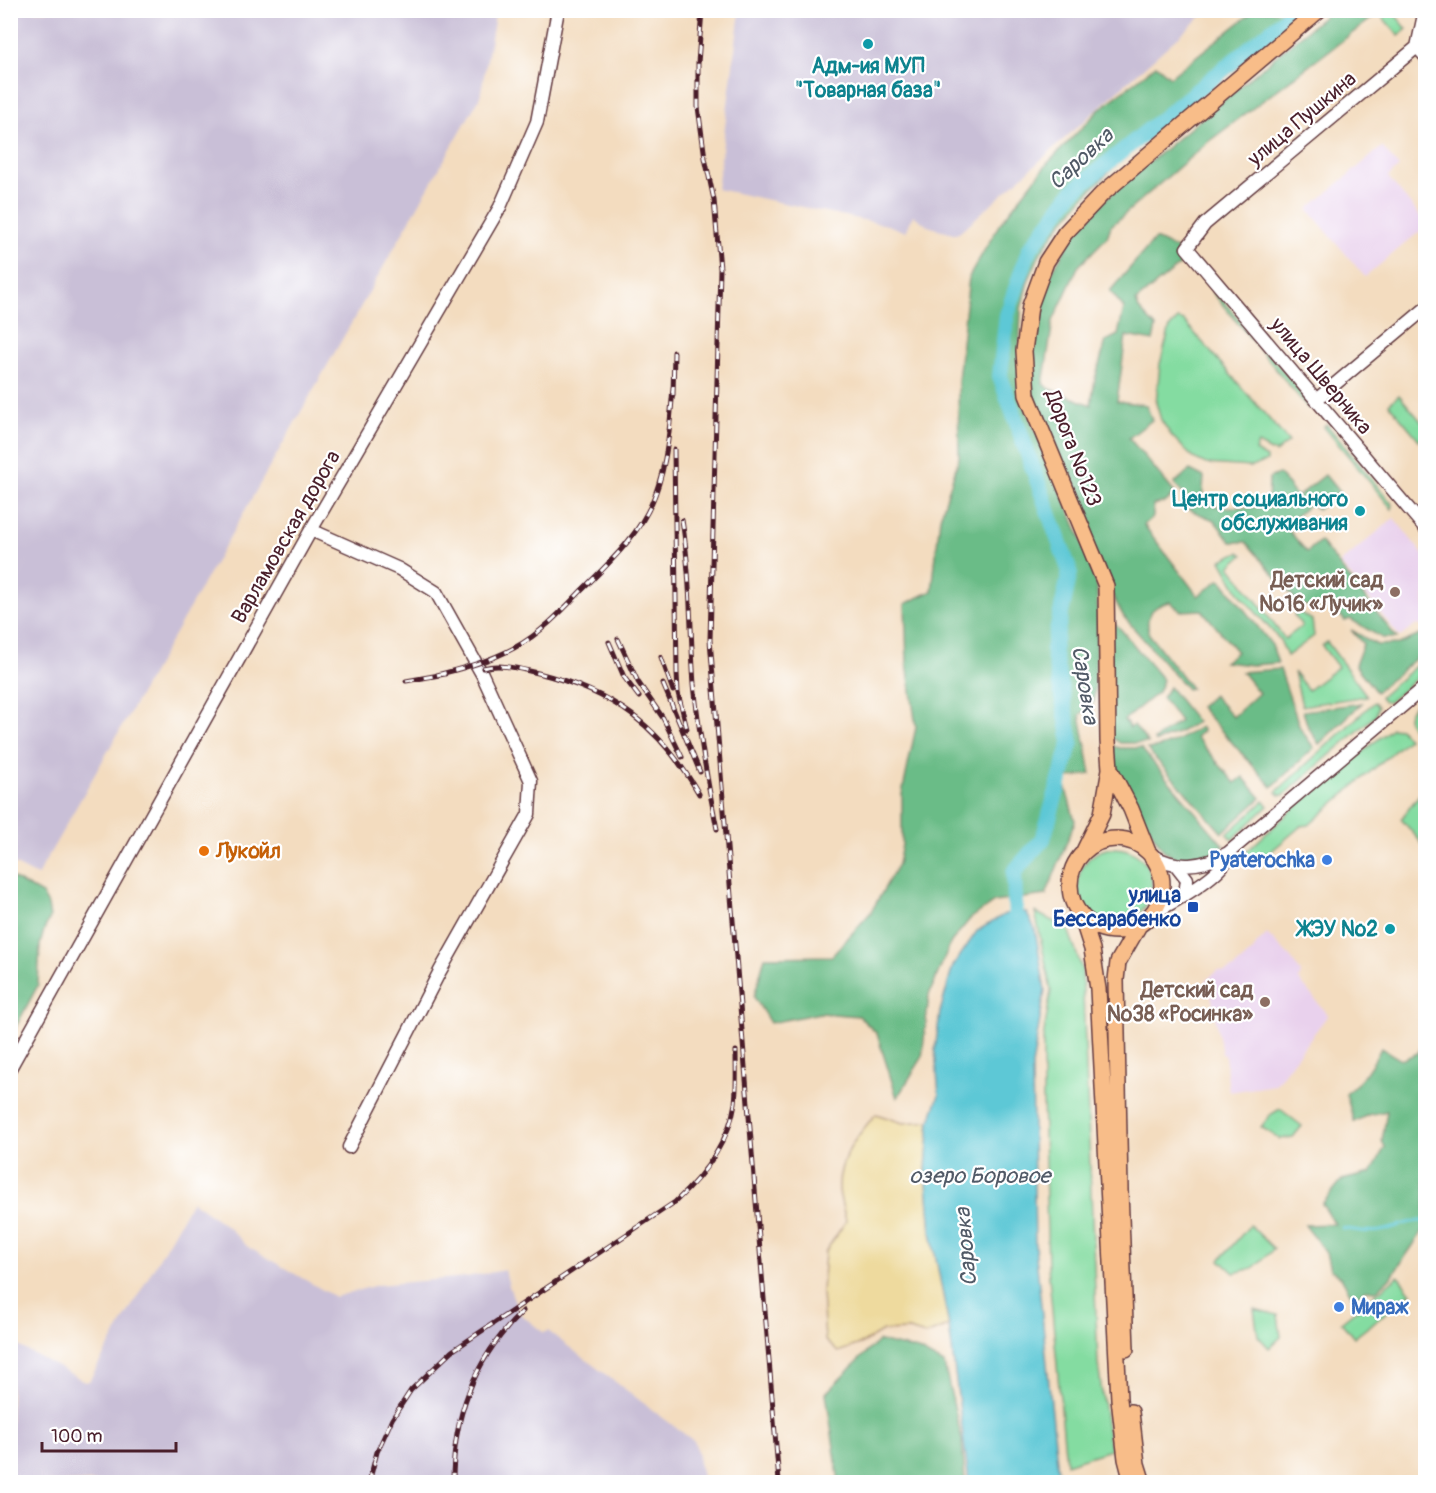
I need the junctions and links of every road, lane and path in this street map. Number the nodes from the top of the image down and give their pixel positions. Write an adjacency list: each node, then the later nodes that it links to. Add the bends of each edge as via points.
1 (558, 10): 10 (street, Варламовская дорога, via 537,122 500,207)
2 (1319, 10): 12 (main road, Дорога №123, via 1102,194 1065,233 1046,262 1030,306 1024,351 1027,395 1106,586)
3 (1425, 10): 4 (street)
4 (1417, 47): 5 (street); 6 (street, улица Пушкина, via 1205,224)
5 (1425, 57)
6 (1187, 248): 8 (street, улица Шверника)
7 (1425, 308): 8 (street)
8 (1316, 400): 9 (street, улица Шверника)
9 (1425, 529)
10 (311, 530): 21 (street, Варламовская дорога); 22 (street, via 399,569 436,592 482,674 531,781 529,814 440,971)
11 (1425, 687): 15 (street)
12 (1110, 769): 13 (main road, Дорога №123, via 1102,814); 14 (main road, Дорога №123)
13 (1084, 851): 14 (main road, via 1101,841 1121,839); 19 (main road, via 1073,868 1069,888)
14 (1150, 853): 16 (street); 18 (main road, via 1162,884 1161,899)
15 (1228, 853): 16 (street, via 1193,866); 17 (street, via 1225,862)
16 (1176, 865): 17 (street, via 1187,879)
17 (1185, 895): 18 (street)
18 (1154, 913): 20 (main road)
19 (1082, 918): 20 (main road, via 1108,931); 23 (main road, via 1098,989)
20 (1138, 927): 23 (main road, via 1118,962 1116,980)
21 (10, 1068)
22 (349, 1147)
23 (1120, 1320): 24 (main road, via 1124,1447); 25 (main road, via 1137,1464)
24 (1132, 1482)
25 (1143, 1482)

